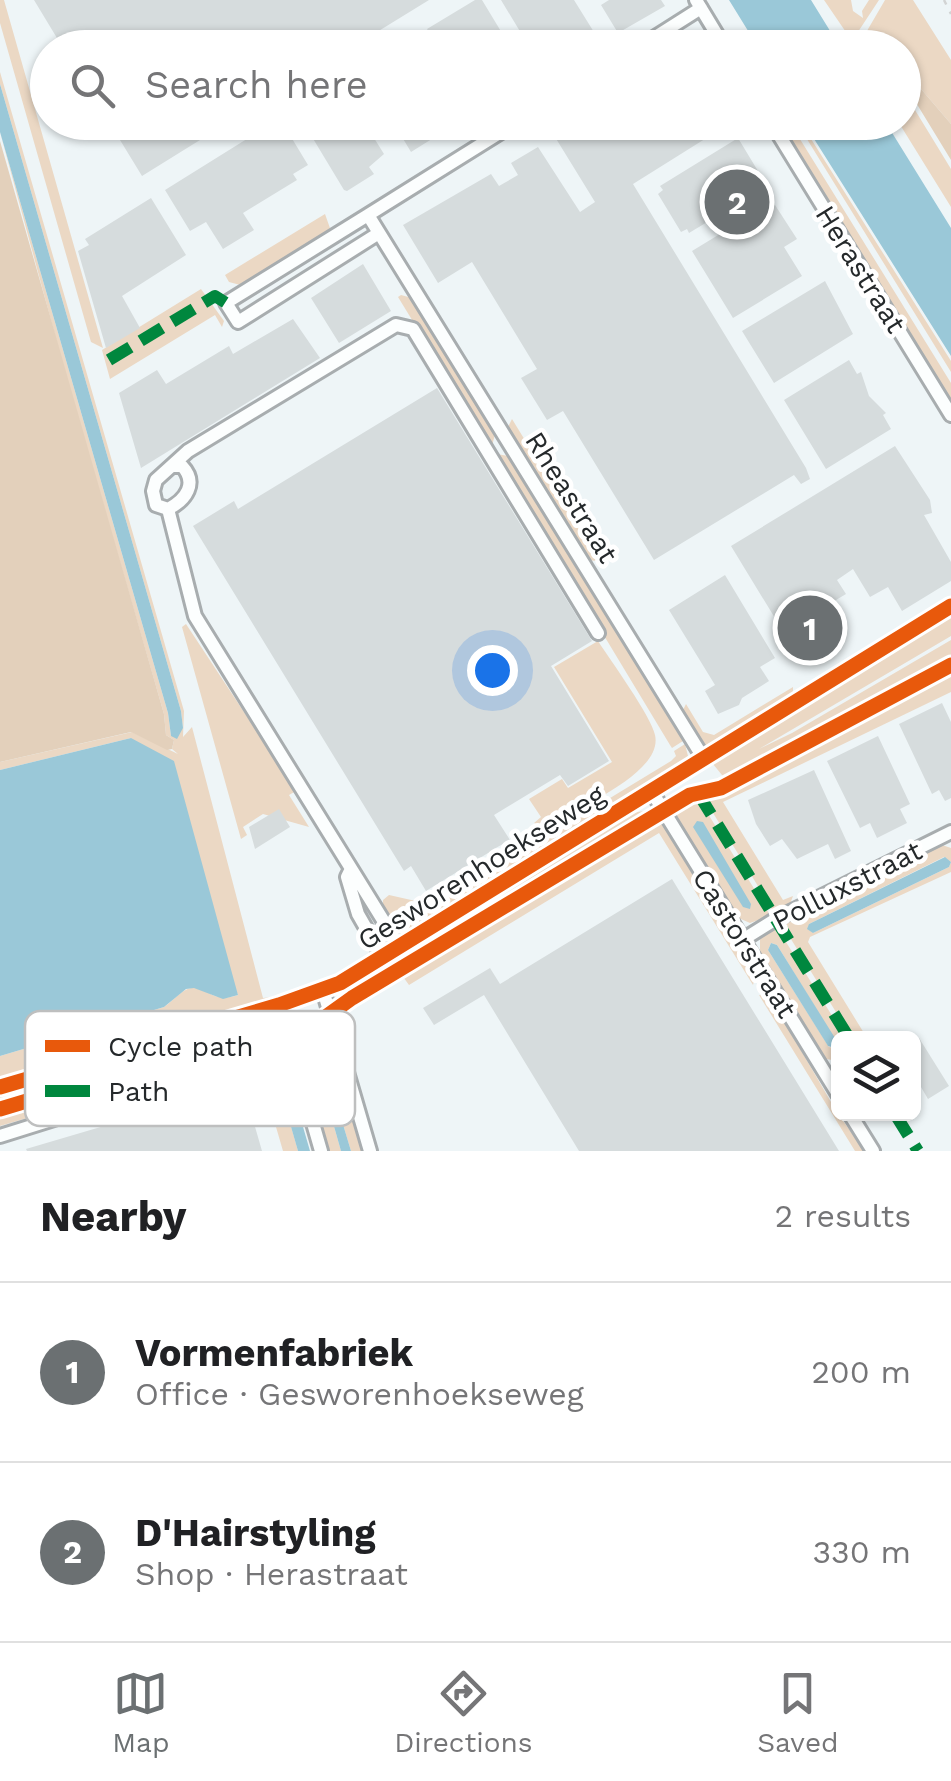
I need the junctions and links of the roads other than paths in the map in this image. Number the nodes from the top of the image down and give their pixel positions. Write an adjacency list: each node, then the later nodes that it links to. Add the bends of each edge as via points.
1 (699, 4): 2 (street); 3 (street)
2 (663, 30)
3 (714, 30)
4 (488, 140): 6 (street)
5 (783, 140): 8 (street, Herastraat)
6 (368, 215): 7 (street, Rheastraat); 7 (street, via 226,303 238,322)
7 (380, 234): 13 (street, Rheastraat)
8 (951, 415)
9 (174, 466): 10 (street, via 161,473 153,491 156,504); 10 (street, via 187,470 190,486 182,502); 12 (street, via 188,451 396,325 413,329)
10 (168, 509): 16 (street, via 195,616)
11 (951, 606): 13 (street, Gesworenhoekseweg)
12 (598, 634)
13 (704, 759): 14 (street, Gesworenhoekseweg)
14 (652, 792): 17 (street, Castorstraat); 18 (street, Gesworenhoekseweg)
15 (951, 832): 17 (street, Polluxstraat)
16 (352, 868): 18 (street); 19 (street, via 347,877 358,914)
17 (744, 939): 26 (street, Castorstraat)
18 (399, 946): 19 (street, Gesworenhoekseweg)
19 (382, 956): 20 (street, Gesworenhoekseweg)
20 (323, 990): 21 (street, Gesworenhoekseweg); 24 (street)
21 (279, 1005): 22 (street, Gesworenhoekseweg); 23 (street)
22 (258, 1011)
23 (281, 1011)
24 (329, 1011)
25 (25, 1080): 27 (street, Gesworenhoekseweg)
26 (831, 1082)
27 (0, 1087)
28 (355, 1100): 34 (street)
29 (854, 1121): 35 (street)
30 (31, 1126): 32 (street)
31 (314, 1126): 33 (street)
32 (0, 1136)
33 (321, 1151)
34 (370, 1151)
35 (873, 1151)

